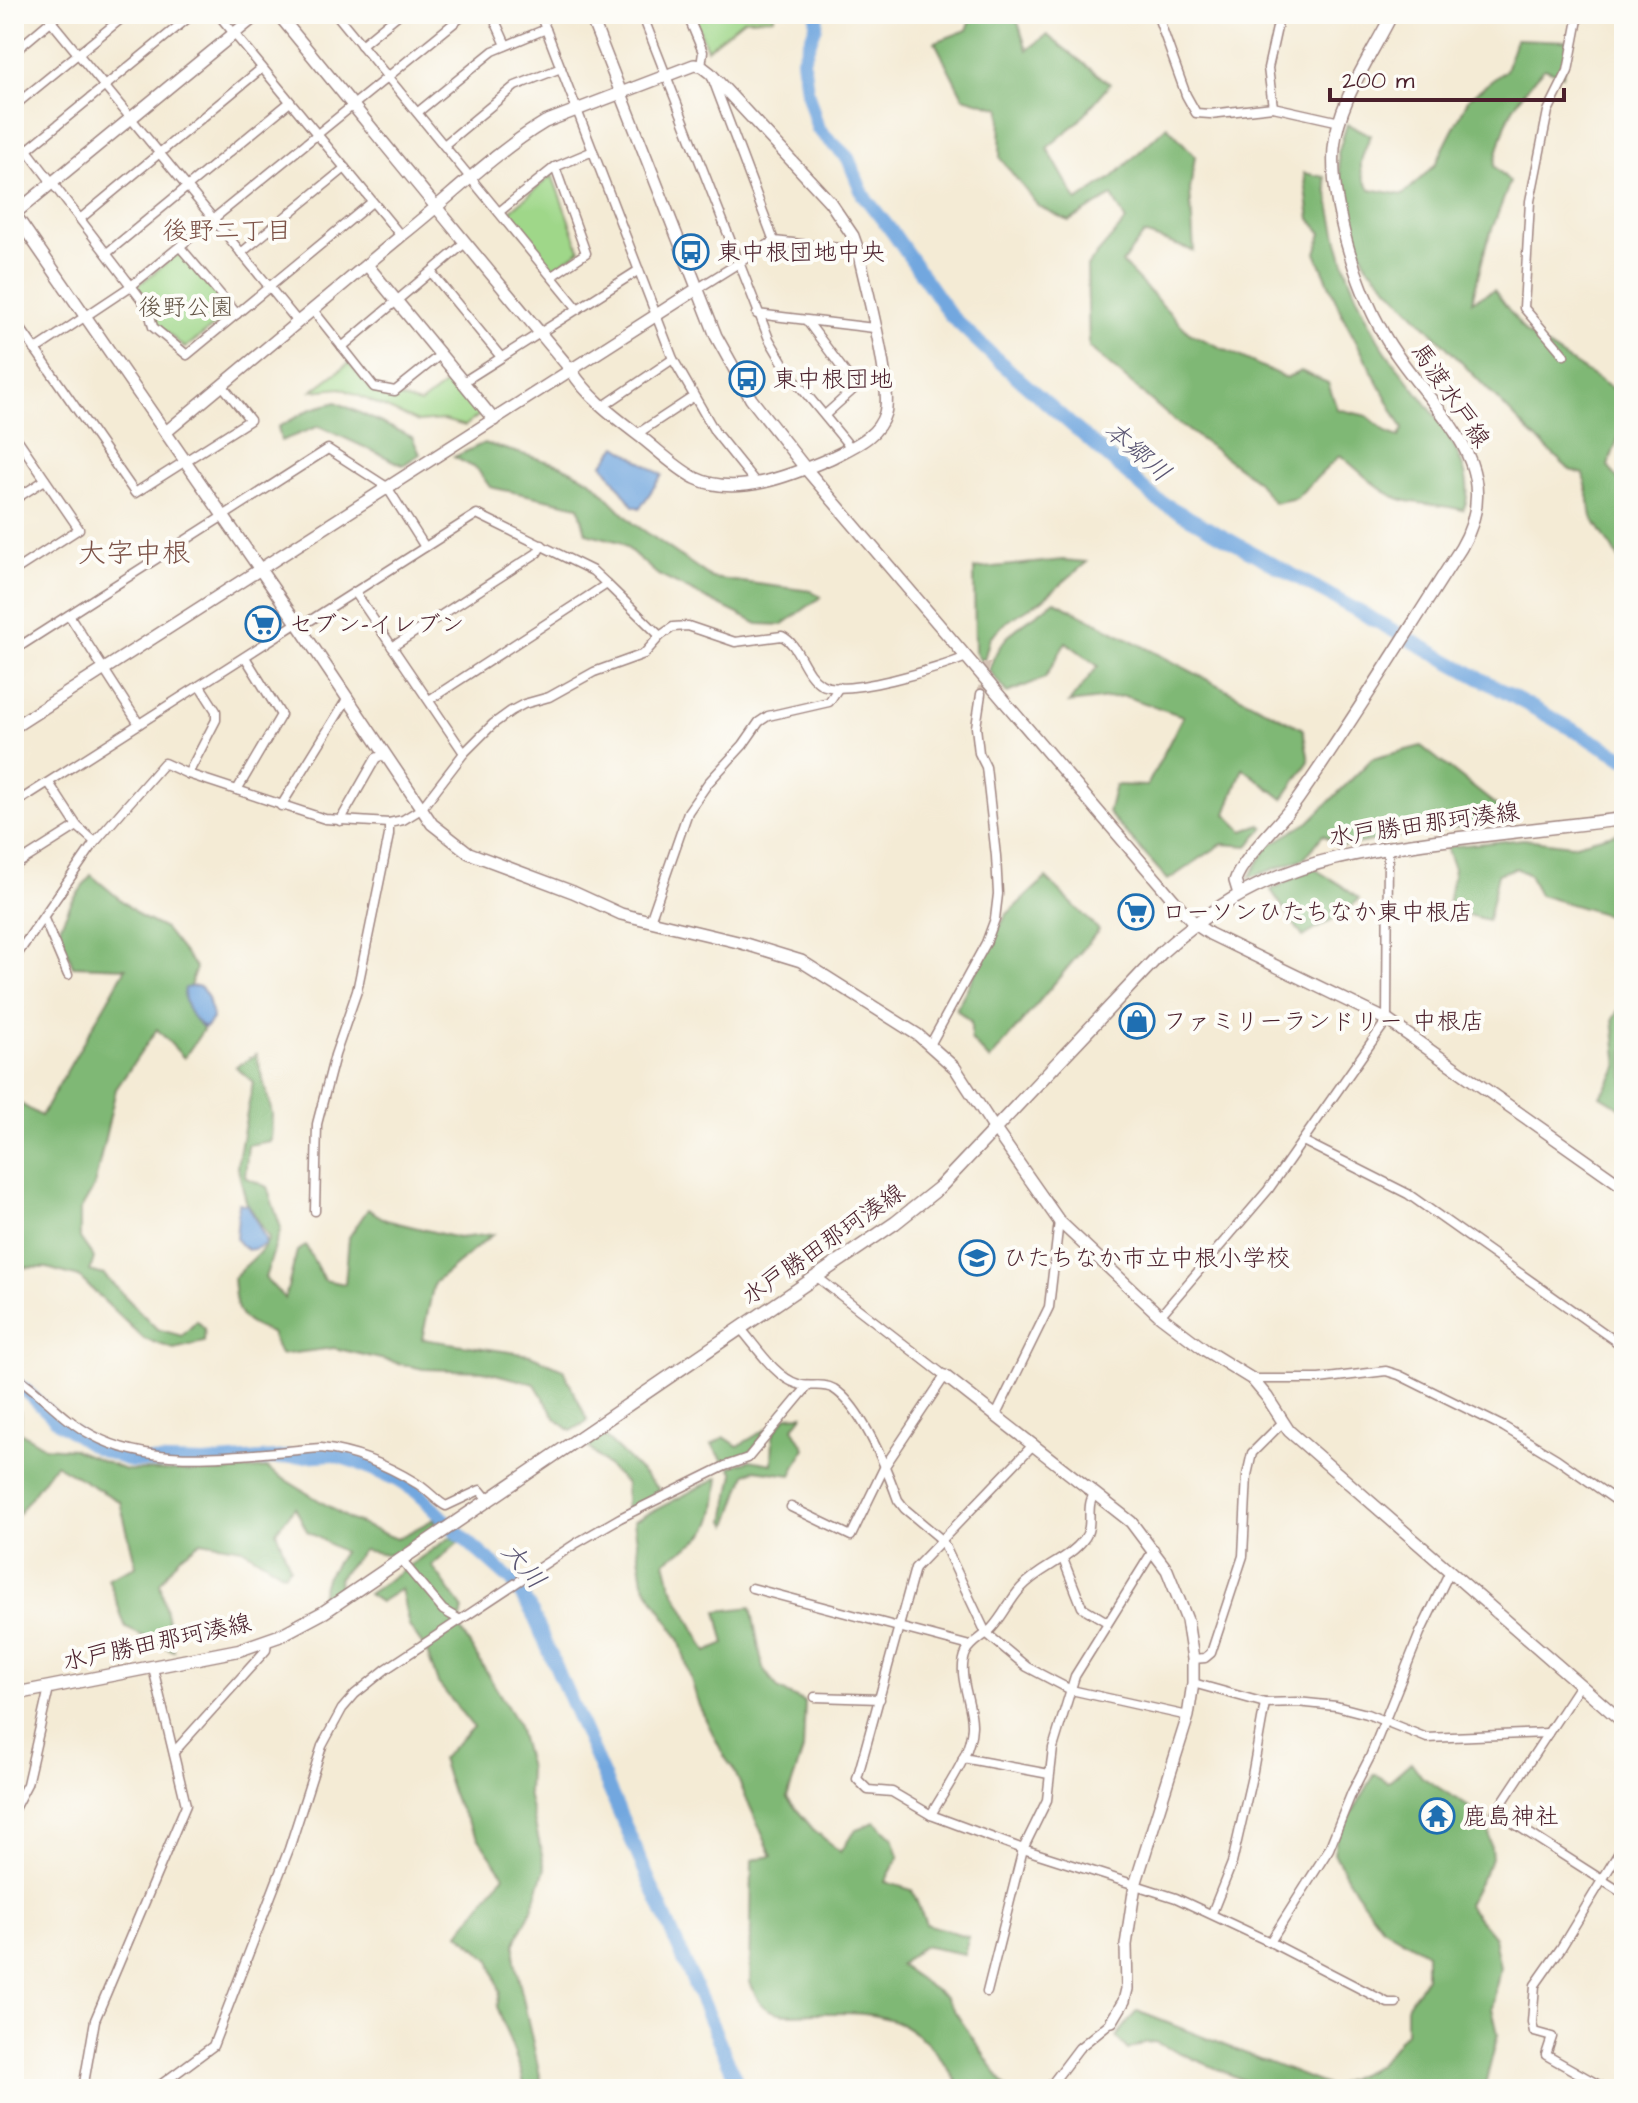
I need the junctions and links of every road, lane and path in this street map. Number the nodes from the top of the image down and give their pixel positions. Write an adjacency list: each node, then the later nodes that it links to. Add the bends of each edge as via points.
1 (59, 14): 19 (street)
2 (127, 14): 25 (street)
3 (193, 14): 31 (street)
4 (218, 14): 21 (street)
5 (258, 14): 21 (street)
6 (278, 14): 35 (street)
7 (336, 14): 22 (street)
8 (399, 14): 22 (street)
9 (465, 14): 30 (street)
10 (492, 14): 23 (street)
11 (540, 14): 20 (street)
12 (590, 14): 32 (street)
13 (642, 14): 29 (street)
14 (687, 14): 28 (street)
15 (1157, 14): 36 (street, via 1196,113)
16 (1280, 14): 36 (street, via 1268,68)
17 (1392, 14): 40 (street, 馬渡水戸線)
18 (1579, 14): 88 (street, via 1568,71 1548,111 1530,201 1523,293 1524,308)
19 (51, 21): 24 (street); 25 (street)
20 (546, 29): 23 (street); 27 (street)
21 (234, 34): 26 (street); 39 (street)
22 (361, 45): 30 (street)
23 (506, 45): 38 (street)
24 (15, 47)
25 (78, 53): 31 (street); 34 (street)
26 (262, 68): 33 (street); 46 (street)
27 (561, 68): 37 (street); 43 (street, via 515,86)
28 (706, 69): 29 (street, via 694,65); 59 (street); 62 (street, via 830,202)
29 (666, 75): 32 (street); 65 (street)
30 (388, 77): 35 (street); 38 (street)
31 (105, 86): 39 (street); 44 (street)
32 (621, 92): 37 (street); 72 (street)
33 (290, 102): 42 (street); 51 (street)
34 (14, 106)
35 (353, 106): 42 (street); 53 (street)
36 (1273, 107): 40 (street)
37 (577, 110): 45 (street); 49 (street, via 532,130)
38 (418, 112): 43 (street)
39 (131, 118): 46 (street); 50 (street)
40 (1340, 122): 145 (street, 馬渡水戸線, via 1333,174 1339,213 1366,299 1385,338 1464,445 1478,487 1476,511 1468,537 1404,638 1296,802 1242,868 1235,881)
41 (14, 133): 44 (street)
42 (318, 136): 48 (street); 57 (street)
43 (444, 145): 49 (street)
44 (27, 150): 50 (street)
45 (593, 151): 47 (street); 67 (street)
46 (160, 154): 51 (street); 56 (street)
47 (555, 167): 54 (street); 69 (street, via 586,253)
48 (345, 168): 52 (street); 64 (street)
49 (471, 179): 53 (street); 54 (street)
50 (52, 184): 55 (street); 56 (street)
51 (187, 186): 57 (street); 63 (street)
52 (372, 202): 58 (street); 71 (street)
53 (437, 208): 58 (street); 60 (street)
54 (499, 212): 69 (street)
55 (14, 214): 79 (street)
56 (80, 219): 63 (street)
57 (214, 220): 61 (street); 64 (street)
58 (401, 236): 66 (street)
59 (774, 241): 62 (street); 65 (street)
60 (465, 243): 68 (street); 84 (street)
61 (180, 247): 70 (street); 76 (street)
62 (858, 250): 83 (street)
63 (107, 253): 70 (street)
64 (241, 253): 71 (street)
65 (738, 263): 72 (street); 77 (street)
66 (367, 265): 73 (street); 75 (street)
67 (639, 270): 74 (street); 78 (street)
68 (431, 272): 73 (street); 89 (street)
69 (552, 276): 74 (street)
70 (131, 286): 76 (street, via 148,308 153,327 187,355); 79 (street)
71 (269, 287): 76 (street); 82 (street)
72 (697, 289): 78 (street); 103 (street, via 745,391)
73 (396, 300): 85 (street); 87 (street)
74 (578, 309): 84 (street)
75 (313, 310): 82 (street); 85 (street)
76 (237, 314)
77 (757, 314): 81 (street); 96 (street, via 789,373)
78 (656, 315): 90 (street); 91 (street)
79 (85, 317): 86 (street); 98 (street)
80 (14, 319): 86 (street)
81 (807, 321): 83 (street); 96 (street, via 856,387)
82 (298, 322): 93 (street)
83 (874, 328): 101 (street, via 886,380 886,410 874,432)
84 (540, 334): 89 (street); 91 (street)
85 (342, 347): 87 (street, via 374,387 395,391)
86 (35, 350): 102 (street, via 135,493)
87 (440, 355): 92 (street)
88 (1564, 355)
89 (501, 357): 92 (street)
90 (673, 359): 94 (street); 95 (street)
91 (571, 370): 95 (street); 97 (street)
92 (463, 382): 97 (street)
93 (222, 385): 98 (street); 102 (street, via 250,420)
94 (693, 397): 100 (street); 105 (street)
95 (602, 407): 100 (street)
96 (825, 415): 101 (street)
97 (494, 420): 106 (street)
98 (166, 432): 102 (street)
99 (14, 434): 104 (street)
100 (637, 434): 105 (street, via 697,478 724,486)
101 (851, 448): 103 (street)
102 (185, 461): 108 (street)
103 (806, 469): 105 (street); 121 (street)
104 (45, 480): 107 (street); 112 (street, via 79,529)
105 (756, 483)
106 (387, 487): 108 (street, via 328,449); 110 (street); 111 (street)
107 (14, 500)
108 (223, 515): 111 (street); 115 (street)
109 (542, 545): 110 (street, via 477,514); 113 (street); 118 (street)
110 (425, 547): 114 (street)
111 (260, 570): 116 (street); 122 (street)
112 (14, 571)
113 (607, 584): 117 (street); 127 (street)
114 (355, 592): 116 (street); 118 (street)
115 (69, 615): 119 (street); 122 (street)
116 (298, 625): 120 (street); 126 (street)
117 (660, 636): 124 (street, via 681,626 735,642 782,636 817,681); 130 (street, via 644,654 511,711)
118 (392, 647): 127 (street)
119 (14, 650)
120 (245, 657): 123 (street); 134 (street, via 281,715)
121 (966, 657): 124 (street, via 915,675); 148 (street)
122 (104, 668): 128 (street); 129 (street)
123 (200, 686): 128 (street); 132 (street, via 216,720)
124 (839, 687): 147 (street, via 829,702 759,722 708,783 688,812)
125 (981, 694): 152 (street, via 976,727 996,856 995,919)
126 (347, 699): 131 (street); 136 (street)
127 (429, 700): 130 (street)
128 (139, 724): 133 (street)
129 (14, 727)
130 (464, 753): 137 (street)
131 (385, 754): 137 (street); 139 (street, via 376,758)
132 (188, 774): 134 (street); 142 (street, via 164,763)
133 (49, 783): 135 (street); 141 (street)
134 (237, 790): 136 (street)
135 (14, 804)
136 (281, 806): 139 (street)
137 (421, 809): 140 (street); 147 (street, via 446,838 469,853)
138 (1624, 819): 143 (main road, 水戸勝田那珂湊線)
139 (340, 821): 140 (street)
140 (389, 823): 156 (street, via 357,991 317,1124)
141 (77, 826): 142 (street); 144 (street)
142 (95, 842): 146 (street)
143 (1388, 847): 145 (main road, 水戸勝田那珂湊線, via 1324,860); 151 (street)
144 (14, 866)
145 (1239, 894): 148 (main road, 水戸勝田那珂湊線)
146 (44, 919): 149 (street); 150 (street)
147 (650, 921): 152 (street, via 801,961)
148 (1195, 924): 151 (street); 153 (main road, 水戸勝田那珂湊線)
149 (14, 959)
150 (68, 975)
151 (1387, 1020): 154 (street); 155 (street)
152 (930, 1045): 153 (street, via 955,1068)
153 (994, 1128): 157 (street); 158 (main road, 水戸勝田那珂湊線, via 939,1188)
154 (1303, 1141): 159 (street); 161 (street, via 1408,1194)
155 (1624, 1187)
156 (315, 1211)
157 (1059, 1221): 159 (street); 166 (street, via 1049,1307)
158 (817, 1277): 160 (main road, 水戸勝田那珂湊線); 163 (street)
159 (1160, 1316): 164 (street)
160 (741, 1329): 165 (street, via 782,1375); 171 (main road, 水戸勝田那珂湊線)
161 (1624, 1347)
162 (14, 1375): 171 (street, via 69,1421 122,1449 184,1456 337,1450 377,1462 446,1506 480,1490)
163 (945, 1376): 166 (street); 169 (street)
164 (1252, 1379): 167 (street); 172 (street, via 1386,1371 1399,1375 1504,1427)
165 (808, 1386): 169 (street, via 821,1385 839,1394); 180 (street, via 748,1458 620,1518)
166 (996, 1415): 168 (street)
167 (1283, 1422): 178 (street); 186 (street, via 1252,1453 1243,1556 1211,1653)
168 (1034, 1444): 170 (street); 174 (street)
169 (885, 1466): 173 (street, via 851,1536); 174 (street, via 905,1509)
170 (1095, 1493): 175 (street); 176 (street, via 1087,1536)
171 (489, 1501): 177 (main road, 水戸勝田那珂湊線)
172 (1624, 1506)
173 (791, 1507)
174 (942, 1540): 182 (street, via 915,1568); 183 (street)
175 (1154, 1549): 181 (street); 186 (street, via 1181,1600)
176 (1063, 1559): 181 (street, via 1082,1607); 183 (street, via 1021,1587)
177 (401, 1560): 180 (street, via 443,1610); 184 (main road, 水戸勝田那珂湊線, via 324,1612)
178 (1450, 1571): 189 (street); 197 (street)
179 (752, 1588): 182 (street)
180 (460, 1620): 216 (street, via 386,1669 342,1709 322,1746 289,1849 213,2046)
181 (1107, 1622): 191 (street)
182 (898, 1627): 185 (street); 194 (street)
183 (986, 1633): 185 (street); 191 (street, via 1027,1667)
184 (267, 1641): 187 (main road, 水戸勝田那珂湊線); 200 (street, via 266,1650)
185 (970, 1646): 201 (street, via 963,1663 972,1734)
186 (1193, 1659): 188 (street)
187 (153, 1668): 190 (main road, 水戸勝田那珂湊線); 200 (street)
188 (1193, 1683): 195 (street); 196 (street)
189 (1580, 1685): 198 (street); 199 (street)
190 (49, 1688): 192 (main road, 水戸勝田那珂湊線); 203 (street, via 27,1784)
191 (1071, 1690): 196 (street); 202 (street)
192 (14, 1694)
193 (815, 1697): 194 (street)
194 (880, 1699): 204 (street, via 857,1779 868,1790 892,1792)
195 (1265, 1703): 197 (street, via 1336,1706); 210 (street, via 1232,1863)
196 (1188, 1716): 208 (street)
197 (1383, 1720): 199 (street, via 1427,1738); 211 (street, via 1329,1849)
198 (1624, 1723)
199 (1548, 1733): 207 (street, via 1496,1812)
200 (174, 1752): 215 (street, via 186,1805 95,2020)
201 (963, 1758): 202 (street); 204 (street)
202 (1049, 1774): 206 (street, via 1047,1800)
203 (14, 1809)
204 (931, 1815): 206 (street)
205 (1624, 1844): 207 (street)
206 (1023, 1849): 208 (street); 212 (street)
207 (1602, 1882): 209 (street); 218 (street, via 1535,1985 1532,2022 1534,2032 1552,2037 1546,2055)
208 (1135, 1885): 210 (street); 214 (street, via 1126,1945 1127,1989)
209 (1624, 1894)
210 (1212, 1913): 211 (street)
211 (1270, 1942): 213 (street)
212 (987, 1992)
213 (1396, 2003)
214 (1112, 2021): 217 (street, via 1079,2048)
215 (83, 2089)
216 (155, 2089)
217 (1048, 2089)
218 (1606, 2089)

